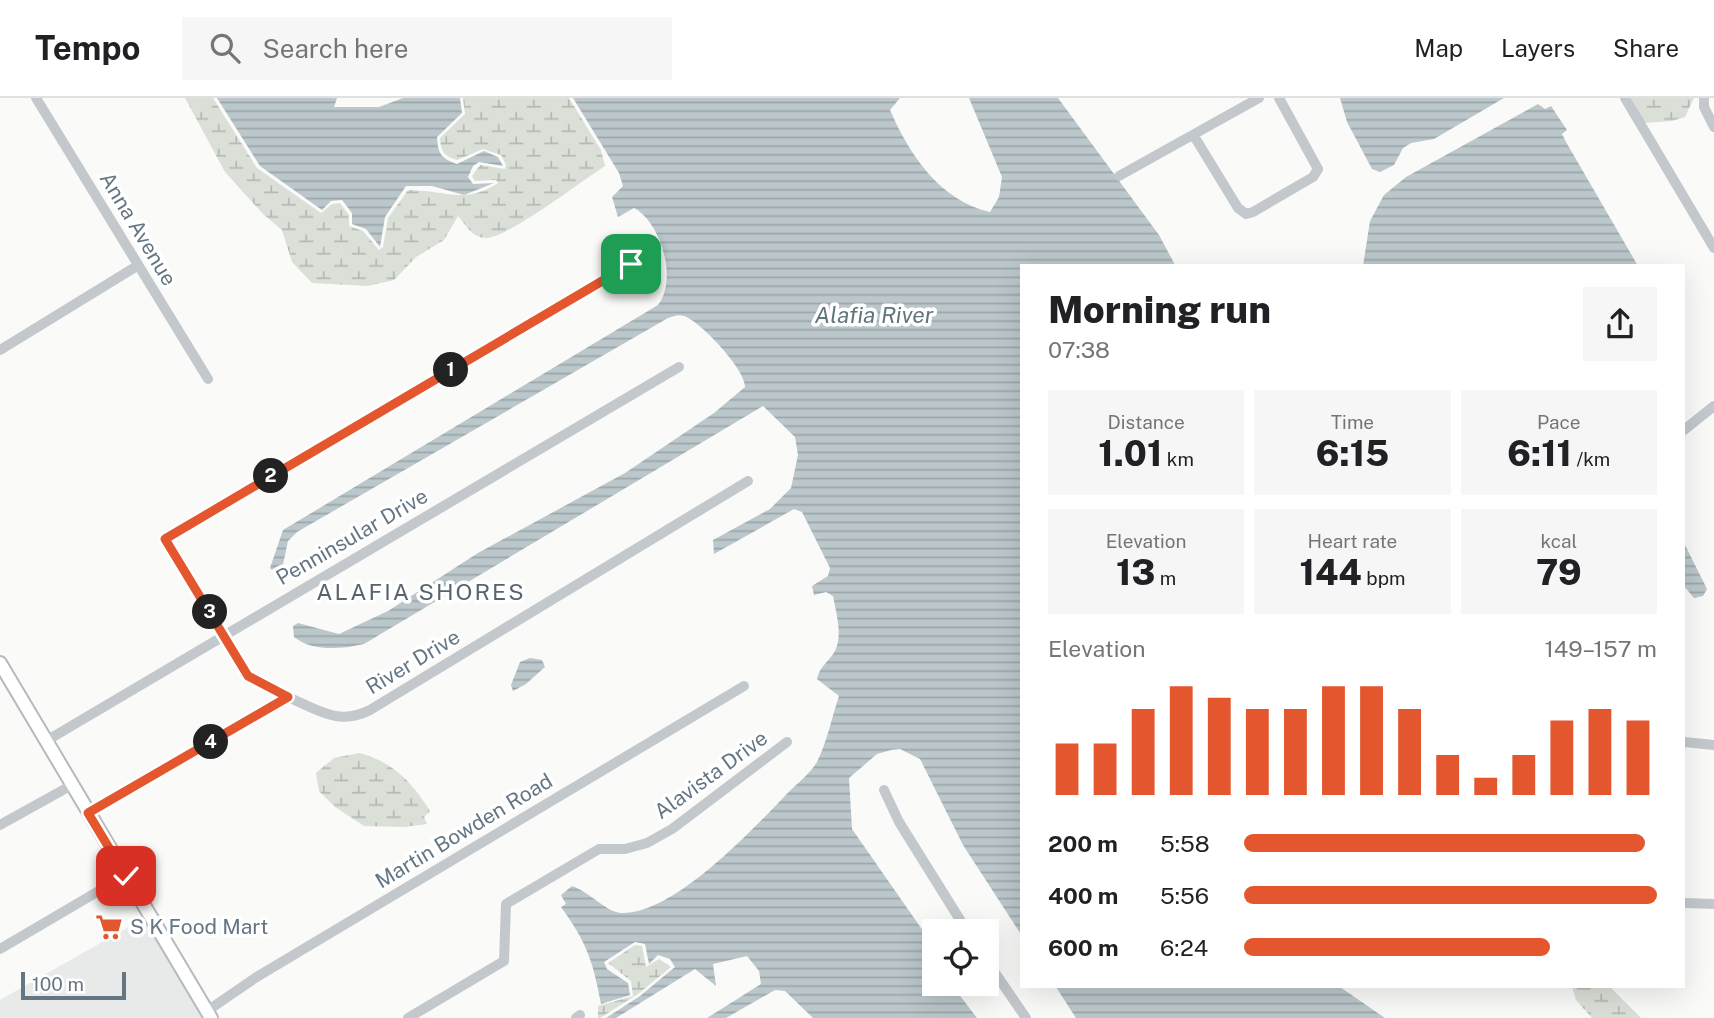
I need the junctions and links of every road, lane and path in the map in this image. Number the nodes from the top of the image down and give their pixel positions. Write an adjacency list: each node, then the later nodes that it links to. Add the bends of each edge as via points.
1 (37, 98): 11 (street, Anna Avenue)
2 (1259, 98): 7 (street)
3 (1279, 98): 7 (street, via 1318,169 1313,177 1253,212 1246,214 1238,208)
4 (1625, 98): 9 (street)
5 (1704, 98): 6 (street)
6 (1714, 127)
7 (1195, 136): 8 (street)
8 (1119, 176)
9 (1714, 248)
10 (631, 264): 18 (street, River Drive, via 165,539)
11 (137, 266): 12 (street); 14 (street, Anna Avenue)
12 (0, 350)
13 (679, 367): 18 (street, Penninsular Drive)
14 (208, 379)
15 (1714, 407): 16 (street)
16 (1685, 429)
17 (748, 481): 21 (street, River Drive, via 352,719)
18 (223, 635): 21 (street, River Drive, via 248,676); 22 (street, Penninsular Drive)
19 (0, 663): 22 (main road)
20 (744, 686): 36 (street, Martin Bowden Road, via 255,978)
21 (288, 697): 28 (street)
22 (46, 741): 26 (main road)
23 (787, 742): 37 (street, Alavista Drive, via 660,836 625,849 599,849 506,904 504,961)
24 (1685, 742): 25 (street)
25 (1714, 745)
26 (72, 785): 28 (main road); 29 (street)
27 (884, 790): 33 (street)
28 (88, 813): 30 (main road)
29 (0, 825)
30 (126, 876): 34 (street); 36 (main road)
31 (1685, 902): 32 (street)
32 (1714, 904)
33 (960, 919)
34 (0, 949)
35 (999, 979): 38 (street)
36 (209, 1015)
37 (408, 1018)
38 (1026, 1018)

